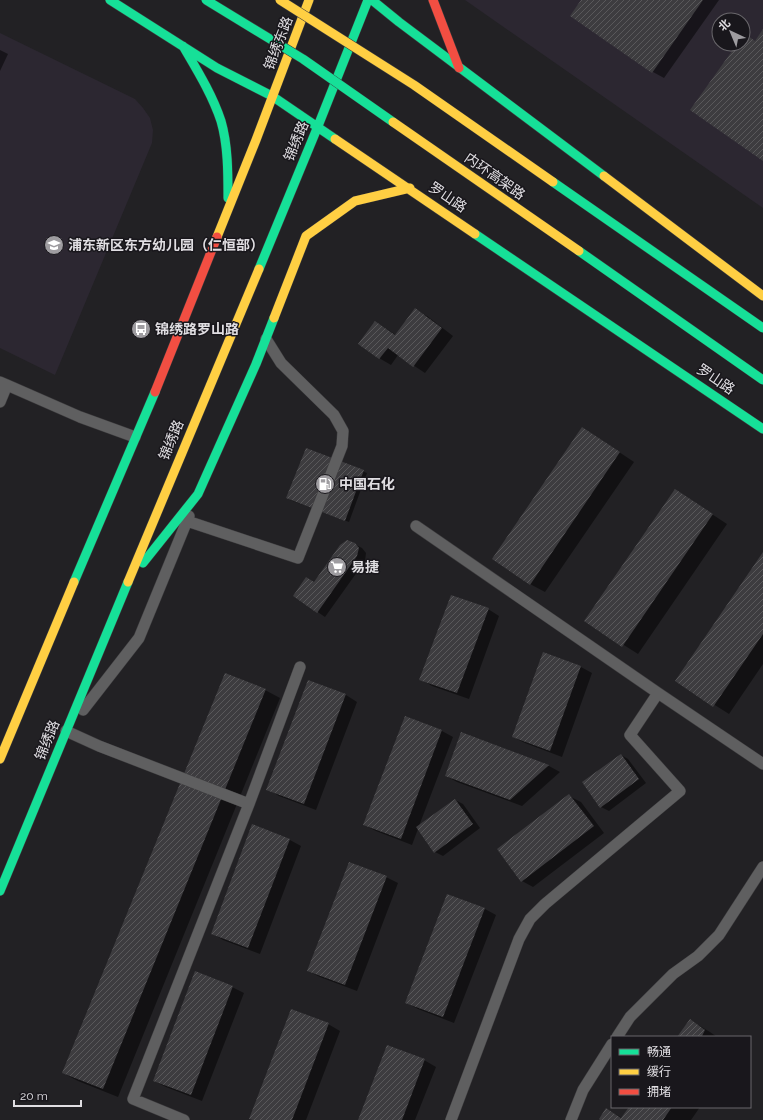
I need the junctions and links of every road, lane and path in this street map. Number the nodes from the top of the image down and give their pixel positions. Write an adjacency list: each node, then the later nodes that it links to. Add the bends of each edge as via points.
1 (110, 0): 8 (main road, 罗山路)
2 (206, 0): 17 (main road, 内环高架路, bridge, via 303,59)
3 (280, 0): 15 (main road, 内环高架路, bridge, via 414,85)
4 (309, 0): 10 (main road, 锦绣东路)
5 (368, 0): 11 (main road, 锦绣路)
6 (372, 0): 9 (main road)
7 (433, 0): 9 (main road)
8 (183, 46): 10 (main road, 罗山路, via 216,68); 13 (main road, via 207,88 221,122 228,162)
9 (459, 68): 14 (main road)
10 (272, 96): 11 (main road, 罗山路); 13 (main road)
11 (318, 126): 12 (main road, 罗山路); 25 (main road, 锦绣路)
12 (410, 188): 16 (main road, via 355,201 306,236); 20 (main road, 罗山路)
13 (228, 210): 21 (main road)
14 (763, 296)
15 (763, 328)
16 (266, 339): 22 (main road); 23 (lane, via 281,363 334,415 343,431 342,446 298,558)
17 (763, 380)
18 (3, 383): 19 (lane); 21 (lane, via 80,417)
19 (0, 402)
20 (763, 429)
21 (135, 437): 29 (main road)
22 (198, 494): 23 (lane); 25 (main road)
23 (187, 521): 28 (lane, via 139,638)
24 (416, 526): 27 (lane)
25 (127, 585): 28 (main road, 锦绣路)
26 (300, 667): 31 (lane)
27 (658, 693): 30 (lane); 37 (lane, via 630,734 680,791 530,919 519,940)
28 (66, 731): 31 (lane); 33 (main road, 锦绣路)
29 (0, 759)
30 (763, 764)
31 (249, 804): 36 (lane, via 133,1099)
32 (763, 867): 34 (lane, via 719,935 635,1011)
33 (0, 891)
34 (618, 1036)
35 (611, 1046): 38 (lane, via 583,1090)
36 (184, 1120)
37 (451, 1120)
38 (571, 1120)

